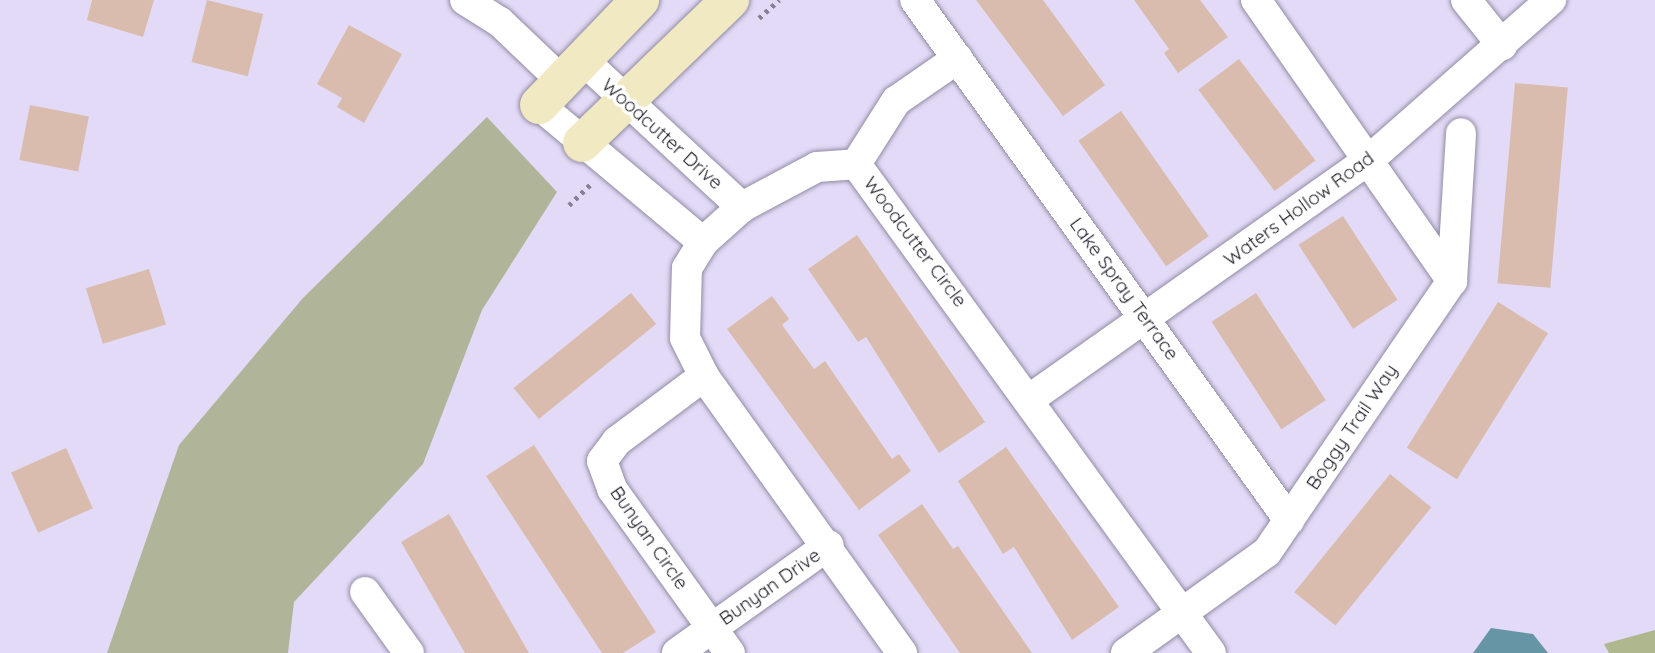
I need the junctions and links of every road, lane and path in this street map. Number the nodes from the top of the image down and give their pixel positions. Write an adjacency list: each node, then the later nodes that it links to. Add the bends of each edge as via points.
1 (465, 0): 10 (street, via 500,22)
2 (640, 0): 10 (street)
3 (730, 0): 11 (street)
4 (915, 0): 9 (street, Lake Spray Terrace)
5 (1256, 0): 14 (street)
6 (1466, 0): 8 (street)
7 (1551, 0): 8 (street, Waters Hollow Road)
8 (1502, 45): 14 (street, Waters Hollow Road)
9 (958, 58): 15 (street, via 896,102); 19 (street, Lake Spray Terrace)
10 (561, 82): 11 (street, Woodcutter Drive); 13 (street)
11 (624, 101): 13 (street); 16 (street, Woodcutter Drive)
12 (1461, 133): 18 (street)
13 (582, 144): 17 (street)
14 (1371, 158): 18 (street); 19 (street, Waters Hollow Road)
15 (856, 164): 16 (street, Woodcutter Circle, via 817,167); 21 (street, Woodcutter Circle)
16 (742, 207): 17 (street, Woodcutter Circle)
17 (702, 242): 20 (street, Woodcutter Circle, via 687,268 682,300 685,338)
18 (1452, 281): 22 (street, Boggy Trail Way)
19 (1145, 319): 21 (street, Waters Hollow Road); 22 (street, Lake Spray Terrace)
20 (704, 376): 23 (street, Woodcutter Circle); 26 (street, Bunyan Circle, via 617,441 602,461 612,489)
21 (1031, 398): 25 (street, Woodcutter Circle)
22 (1289, 520): 25 (street, Boggy Trail Way, via 1267,552)
23 (829, 545): 26 (street, Bunyan Drive); 30 (street, Woodcutter Circle)
24 (365, 592): 27 (street)
25 (1183, 613): 31 (street, Boggy Trail Way); 32 (street, Woodcutter Circle)
26 (712, 628): 28 (street, Bunyan Drive); 29 (street, Bunyan Circle)
27 (409, 653)
28 (677, 653)
29 (730, 653)
30 (902, 653)
31 (1126, 653)
32 (1211, 653)

